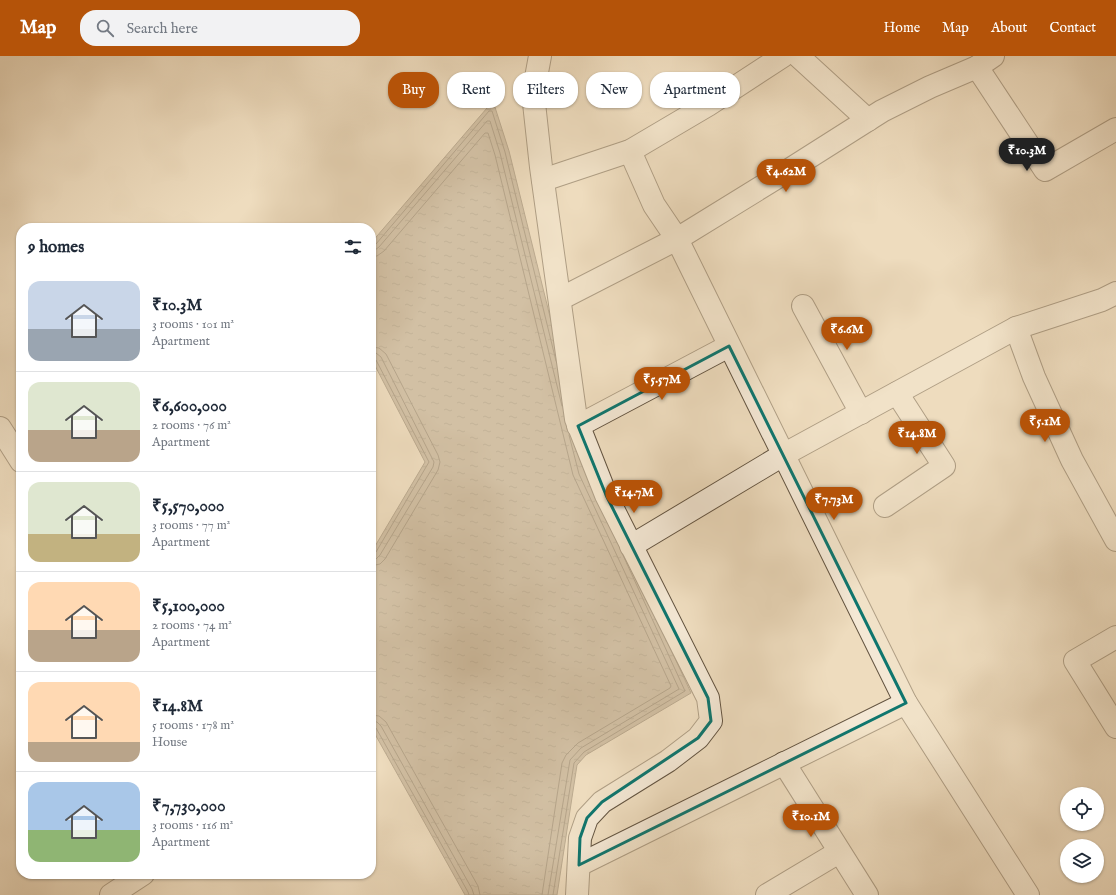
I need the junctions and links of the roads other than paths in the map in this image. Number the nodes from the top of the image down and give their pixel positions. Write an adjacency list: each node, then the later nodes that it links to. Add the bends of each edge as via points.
1 (783, 56): 7 (street, via 708,106)
2 (798, 56): 5 (street)
3 (985, 61): 5 (street); 6 (street, via 1046,170)
4 (541, 63): 8 (street, via 533,94)
5 (868, 120): 9 (street)
6 (1116, 129)
7 (630, 151): 8 (street); 9 (street, via 654,205)
8 (543, 180): 11 (street)
9 (677, 240): 11 (street); 14 (street)
10 (1116, 293): 13 (street)
11 (560, 300): 17 (street)
12 (803, 306): 16 (street)
13 (1016, 328): 15 (street); 22 (street, via 1034,377 1072,460)
14 (729, 346): 17 (street); 20 (street)
15 (897, 393): 16 (street); 21 (street, via 944,466)
16 (861, 413): 20 (street)
17 (578, 426): 23 (street, via 606,496)
18 (0, 428): 19 (street)
19 (16, 453)
20 (783, 455): 23 (street); 25 (street)
21 (885, 506)
22 (1116, 540)
23 (631, 546): 29 (street, via 708,698 711,721 698,738 668,761 602,802 587,818 580,838)
24 (1116, 637): 26 (street, via 1074,661)
25 (906, 703): 27 (street); 35 (street)
26 (1116, 727)
27 (784, 763): 28 (street); 29 (street)
28 (839, 852): 33 (street); 34 (street)
29 (579, 865): 32 (street)
30 (135, 879): 31 (street)
31 (111, 895)
32 (577, 895)
33 (767, 895)
34 (867, 895)
35 (1028, 895)

